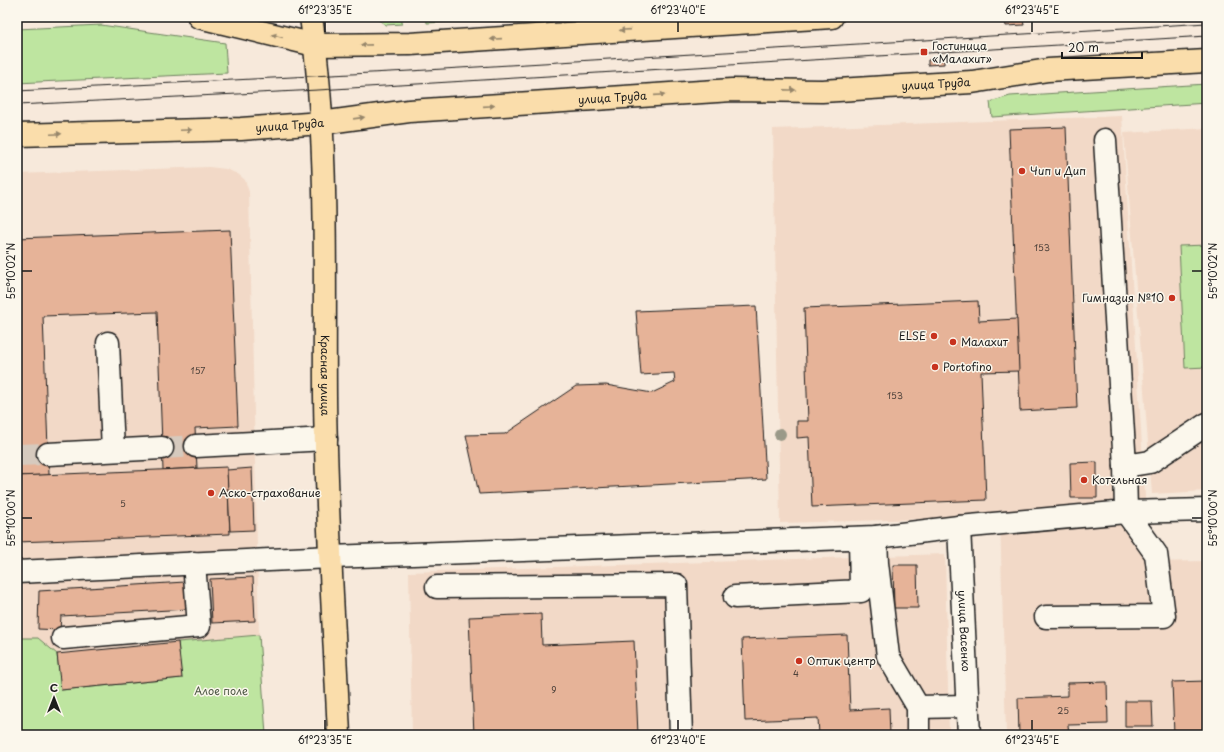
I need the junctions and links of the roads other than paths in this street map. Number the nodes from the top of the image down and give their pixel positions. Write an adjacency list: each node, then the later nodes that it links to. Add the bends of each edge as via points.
1 (199, 17): 5 (main road, one-way to 1)
2 (311, 17): 5 (main road, Красная улица)
3 (832, 17): 4 (main road)
4 (754, 19): 5 (main road, one-way to 5, via 410,44)
5 (315, 45): 7 (main road, Красная улица)
6 (1207, 61): 7 (main road, улица Труда, one-way to 6, via 409,111 732,90 822,91 972,82 1048,70)
7 (321, 123): 8 (main road, улица Труда, one-way to 7); 12 (main road, Красная улица)
8 (17, 135)
9 (1104, 140): 17 (street)
10 (108, 343): 15 (street)
11 (1207, 424): 17 (street, via 1150,462)
12 (326, 440): 13 (street); 22 (main road, Красная улица)
13 (196, 446)
14 (162, 448): 15 (street)
15 (113, 450): 16 (street)
16 (48, 454)
17 (1125, 466): 19 (street)
18 (1207, 510): 19 (street)
19 (1126, 512): 20 (street); 27 (street, via 1156,554 1164,616)
20 (959, 527): 21 (street); 29 (street, улица Васенко)
21 (868, 538): 22 (street); 26 (street, via 861,591); 30 (street, via 877,563 888,656)
22 (331, 556): 23 (street); 31 (main road, Красная улица)
23 (194, 563): 24 (street); 28 (street, via 199,626)
24 (17, 572)
25 (436, 587): 32 (street, via 676,584)
26 (735, 597)
27 (1046, 617)
28 (63, 638)
29 (967, 706): 30 (street); 34 (street, улица Васенко)
30 (918, 707): 33 (street)
31 (339, 735)
32 (681, 735)
33 (918, 735)
34 (969, 735)

